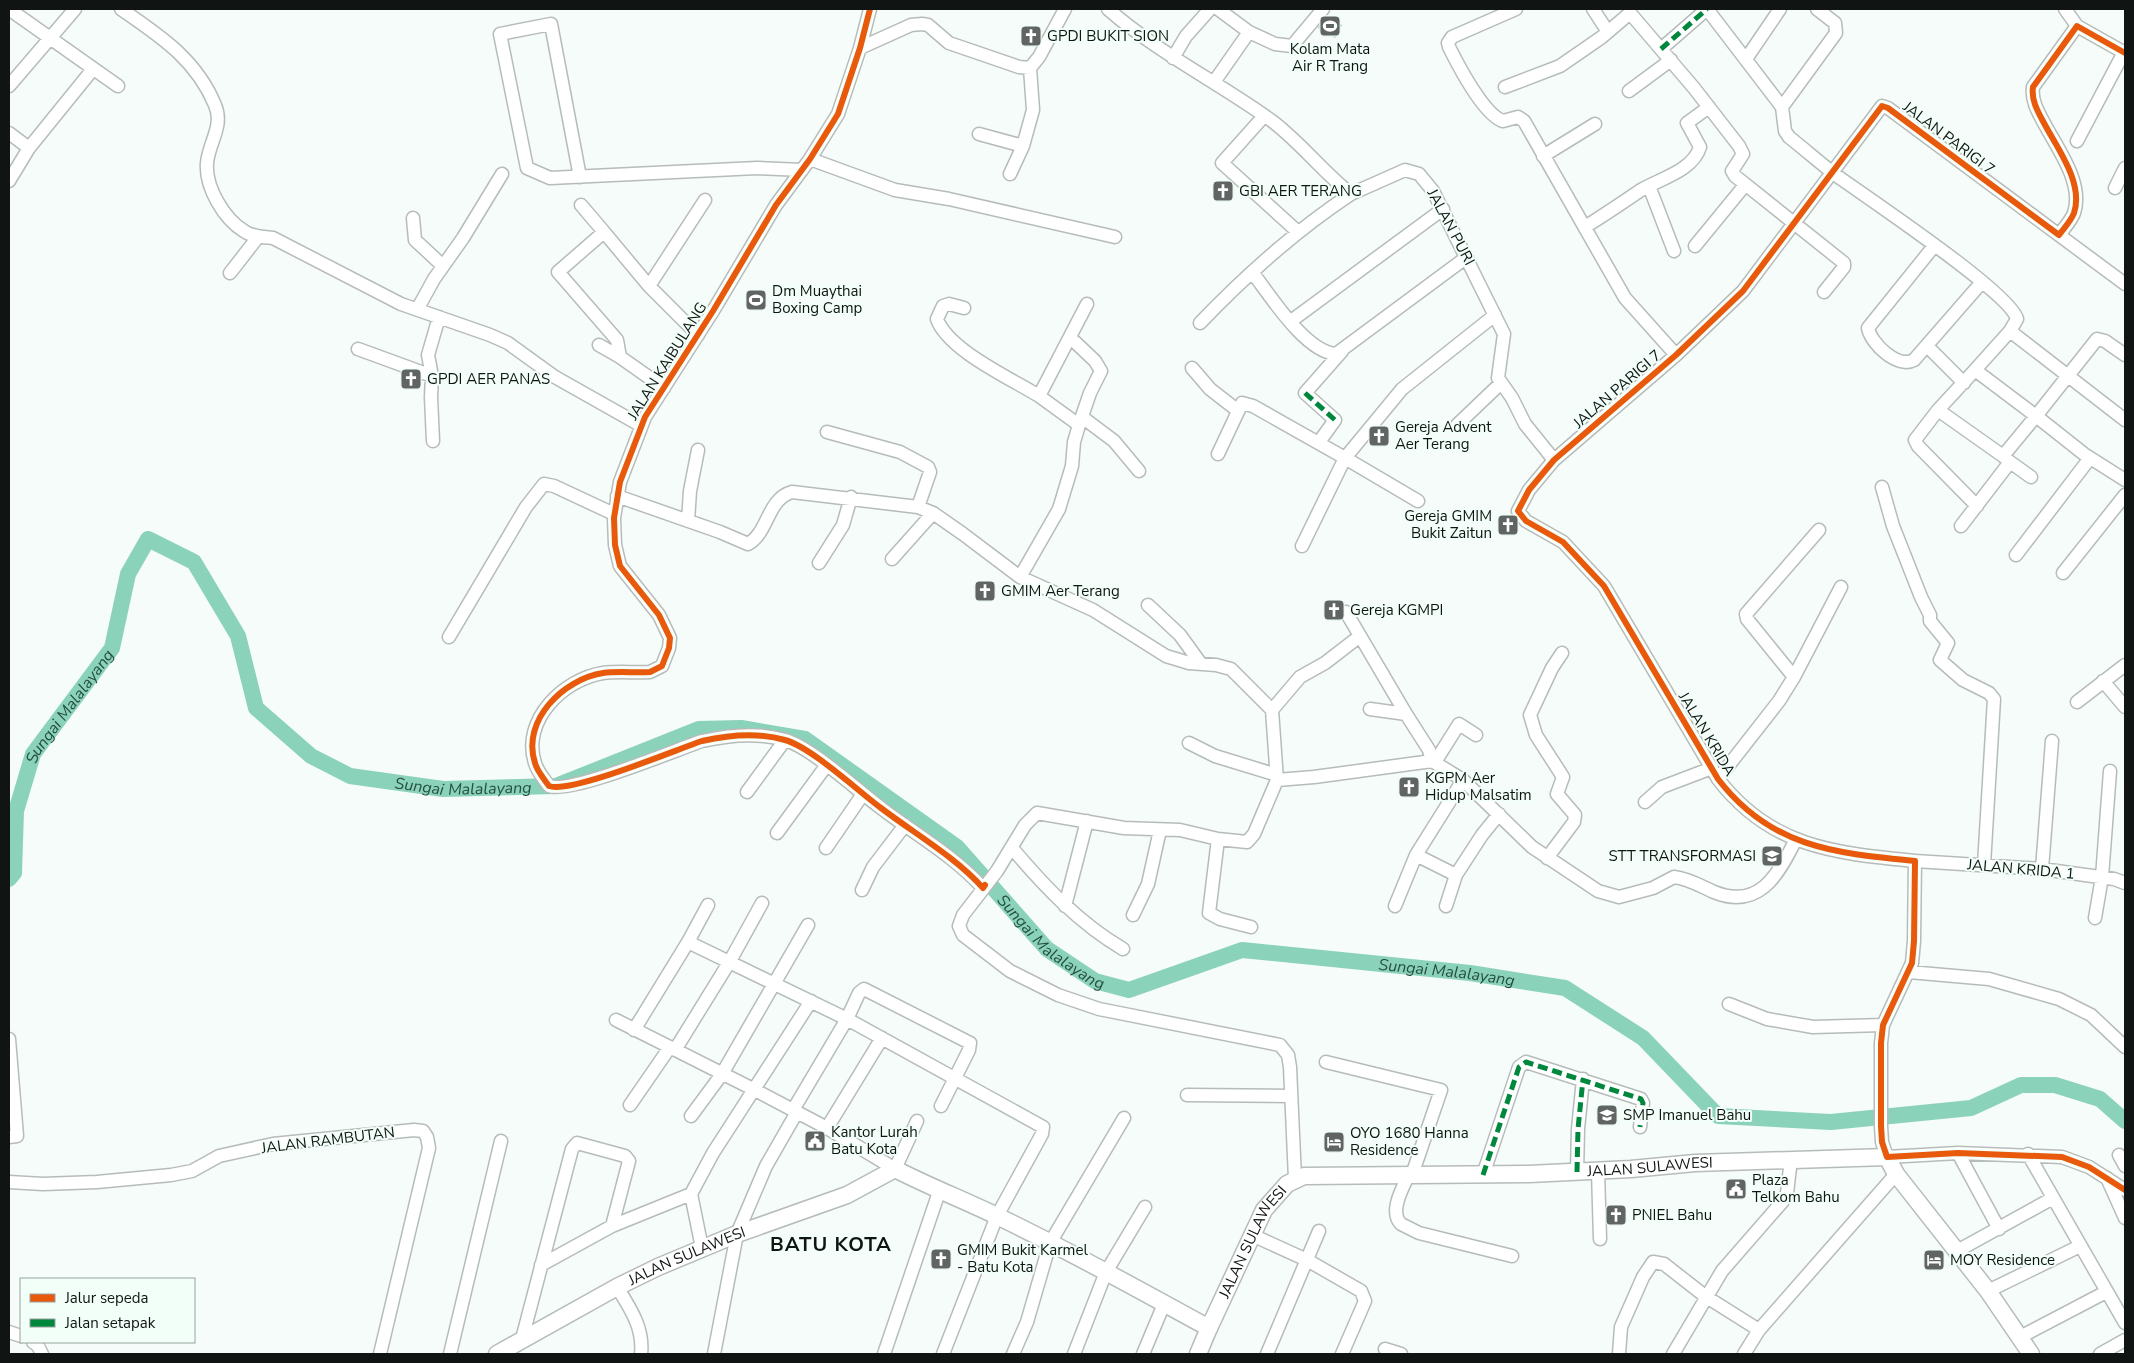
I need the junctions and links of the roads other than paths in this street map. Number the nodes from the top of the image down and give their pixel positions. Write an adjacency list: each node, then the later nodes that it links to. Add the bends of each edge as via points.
1 (9, 9): 20 (street)
2 (75, 9): 20 (street)
3 (121, 9): 65 (street, via 184,56 205,87 219,118 218,130 210,146 208,180 226,213 244,232)
4 (870, 9): 21 (street, JALAN KAIBULANG)
5 (1065, 9): 27 (street)
6 (1110, 9): 24 (street)
7 (1210, 9): 24 (street, via 1186,36)
8 (1218, 9): 18 (street)
9 (1323, 9): 18 (street, via 1292,46 1275,44)
10 (1516, 9): 43 (street, via 1452,37 1448,43 1472,89 1495,117 1503,121 1515,117 1522,119)
11 (1593, 9): 19 (street)
12 (1780, 9): 25 (street)
13 (1817, 9): 35 (street, via 1835,23 1836,33)
14 (2065, 9): 17 (street)
15 (1711, 10): 22 (street); 25 (street)
16 (1628, 11): 19 (street); 22 (street)
17 (2077, 26): 23 (street); 64 (street, via 2036,80 2032,96 2074,185 2077,198 2074,213)
18 (1249, 32): 30 (street)
19 (1608, 32): 32 (street, via 1560,66)
20 (50, 37): 28 (street); 29 (street)
21 (860, 48): 27 (street, via 911,25 922,24 936,30 949,43); 44 (street, JALAN KAIBULANG, via 841,108)
22 (1661, 49): 26 (street)
23 (2124, 52): 40 (street)
24 (1173, 58): 30 (street)
25 (1746, 58): 35 (street)
26 (1671, 60): 33 (street); 34 (street)
27 (1030, 68): 41 (street, via 1033,110)
28 (93, 69): 31 (street); 42 (street)
29 (11, 78)
30 (1214, 82): 36 (street)
31 (118, 86)
32 (1505, 88)
33 (1629, 91)
34 (1709, 107): 52 (street, via 1740,146 1742,154 1732,173); 53 (street, via 1687,123 1700,147 1695,156 1680,169)
35 (1782, 107): 47 (street, via 1785,131)
36 (1264, 116): 55 (street, via 1308,152); 63 (street, via 1222,163)
37 (1595, 124): 43 (street)
38 (9, 133): 42 (street)
39 (979, 134): 41 (street)
40 (2077, 141)
41 (1022, 146): 49 (street)
42 (29, 148): 51 (street)
43 (1543, 156): 61 (street)
44 (810, 159): 46 (street, JALAN KAIBULANG); 66 (street, via 895,190)
45 (2125, 168): 54 (street)
46 (802, 170): 50 (street, via 757,168); 86 (street, JALAN KAIBULANG, via 776,205)
47 (1832, 172): 60 (street, JALAN PARIGI 7); 64 (street, JALAN PARIGI 7, via 1878,109 1884,106); 68 (street)
48 (502, 174): 71 (street)
49 (1010, 174)
50 (580, 177): 50 (street, via 550,178 527,168 500,34 551,24)
51 (9, 181)
52 (1746, 185): 60 (street); 67 (street)
53 (1649, 186): 61 (street); 69 (street)
54 (2115, 188)
55 (1351, 194): 58 (street, JALAN PURI, via 1390,175 1414,171 1425,179); 63 (street)
56 (705, 200): 76 (street)
57 (581, 205): 62 (street)
58 (1443, 208): 70 (street, JALAN PURI); 83 (street)
59 (413, 218): 71 (street, via 415,240)
60 (1792, 223): 77 (street, via 1845,264); 92 (street, JALAN PARIGI 7, via 1743,292)
61 (1585, 227): 92 (street, via 1629,304)
62 (604, 232): 76 (street); 94 (street, via 558,272 618,341)
63 (1298, 232): 72 (street)
64 (2059, 235): 75 (street)
65 (258, 237): 73 (street); 79 (street, via 273,238 402,304)
66 (1115, 237)
67 (1695, 246)
68 (1934, 246): 74 (street); 89 (street, via 1868,328 1877,345 1902,362 1914,360)
69 (1674, 251)
70 (1467, 256): 81 (street, JALAN PURI); 91 (street)
71 (443, 266): 79 (street)
72 (1252, 272): 83 (street); 84 (street)
73 (230, 273)
74 (1982, 282): 85 (street, via 2015,311 2017,319); 89 (street)
75 (2125, 284)
76 (649, 286): 86 (street)
77 (1824, 292)
78 (1087, 304): 104 (street)
79 (418, 308): 82 (street)
80 (964, 308): 104 (street, via 949,304 943,306 937,319 955,345)
81 (1495, 316): 101 (street, JALAN PURI, via 1505,344 1498,378); 117 (street, via 1402,389)
82 (439, 317): 98 (street, via 429,350); 110 (street, via 508,343 562,381)
83 (1291, 321): 91 (street, via 1302,334 1330,354)
84 (1200, 323)
85 (2010, 331): 96 (street); 99 (street)
86 (698, 335): 102 (street, JALAN KAIBULANG)
87 (1075, 342): 103 (street, via 1100,371)
88 (599, 345): 94 (street)
89 (1927, 346): 100 (street)
90 (358, 349): 98 (street)
91 (1342, 351): 114 (street, via 1305,392 1335,420)
92 (1676, 355): 120 (street, JALAN PARIGI 7)
93 (2125, 355): 99 (street, via 2097,339)
94 (620, 357): 102 (street)
95 (1192, 368): 105 (street, via 1210,389)
96 (1975, 370): 100 (street); 107 (street)
97 (1112, 373): 103 (street)
98 (432, 376): 113 (street)
99 (2067, 376): 107 (street); 108 (street)
100 (1964, 383): 106 (street)
101 (1500, 384): 111 (street); 120 (street, via 1512,398 1525,424)
102 (664, 388): 110 (street, JALAN KAIBULANG)
103 (1090, 393): 109 (street)
104 (1039, 396): 109 (street)
105 (1238, 410): 114 (street, via 1242,403 1247,403); 116 (street)
106 (1938, 410): 119 (street); 129 (street, via 1916,438 1916,443)
107 (2036, 416): 118 (street); 119 (street)
108 (2125, 420)
109 (1081, 421): 121 (street, via 1114,441); 141 (street, via 1059,509)
110 (640, 425): 126 (street, JALAN KAIBULANG)
111 (1457, 425)
112 (826, 432): 130 (street, via 900,452 928,467 930,472)
113 (433, 441)
114 (1319, 442): 117 (street)
115 (698, 450): 133 (street)
116 (1218, 454)
117 (1345, 458): 128 (street); 136 (street)
118 (2090, 458): 123 (street); 137 (street)
119 (2006, 459): 122 (street); 129 (street)
120 (1554, 460): 164 (street, JALAN KRIDA, via 1529,490 1519,514 1564,542 1604,586)
121 (1139, 471)
122 (2031, 477)
123 (2125, 480)
124 (1882, 487): 182 (street, via 1920,597 1930,620 1948,643 1940,660 1962,680 1992,697 1994,710)
125 (2125, 495): 140 (street)
126 (617, 496): 131 (street, JALAN KAIBULANG); 133 (street)
127 (851, 497): 130 (street); 133 (street, via 805,492 785,494 773,506 755,540 748,544); 139 (street, via 843,525)
128 (1418, 501)
129 (1977, 506): 134 (street)
130 (918, 507): 132 (street)
131 (614, 514): 146 (street, via 544,484 522,514); 158 (street, JALAN KAIBULANG, via 615,545 620,566 659,616 670,638 667,654 657,670 602,674 565,688 554,697 543,710 537,725 533,752 535,765 549,786 554,788 585,782 711,739 736,736)
132 (933, 514): 138 (street); 141 (street)
133 (688, 520)
134 (1961, 526)
135 (1819, 530): 150 (street, via 1746,614)
136 (1302, 546)
137 (2016, 555)
138 (892, 558)
139 (819, 563)
140 (2064, 573)
141 (1020, 577): 148 (street, via 1093,610 1166,656)
142 (1841, 587): 150 (street)
143 (1148, 605): 148 (street, via 1180,636)
144 (1346, 612): 145 (street)
145 (1360, 636): 155 (street, via 1325,663 1300,677); 156 (street)
146 (449, 638)
147 (1562, 653): 180 (street, via 1530,715 1536,735 1563,777 1557,794 1575,815 1574,822)
148 (1201, 664): 155 (street, via 1231,669)
149 (2125, 665): 151 (street)
150 (1794, 677): 164 (street, via 1778,701)
151 (2103, 681): 152 (street); 153 (street)
152 (2077, 702)
153 (2125, 707)
154 (1370, 709): 156 (street)
155 (1272, 710): 165 (street)
156 (1406, 714): 161 (street, via 1430,750)
157 (1476, 735): 161 (street, via 1459,724)
158 (785, 740): 162 (street); 167 (street)
159 (2052, 742): 183 (street)
160 (1189, 743): 165 (street, via 1215,756)
161 (1434, 762): 165 (street, via 1314,777); 166 (street)
162 (826, 766): 168 (street); 174 (street)
163 (2110, 771): 185 (street)
164 (1715, 774): 169 (street, via 1662,787); 176 (street, JALAN KRIDA, via 1729,794 1742,805)
165 (1277, 777): 175 (street, via 1250,839 1247,842)
166 (1463, 780): 170 (street); 179 (street)
167 (747, 792)
168 (863, 794): 172 (street); 177 (street)
169 (1646, 802)
170 (1499, 814): 180 (street); 184 (street)
171 (1087, 821): 173 (street); 178 (street, via 1037,813 1025,825); 191 (street)
172 (904, 825): 187 (street); 188 (street, via 868,874)
173 (1160, 830): 175 (street, via 1180,830); 194 (street, via 1148,884)
174 (777, 832)
175 (1218, 839): 197 (street, via 1209,913)
176 (1795, 841): 180 (street, via 1780,870 1756,893 1743,898 1730,898 1696,882 1674,877 1653,888 1619,897 1598,891); 181 (street, JALAN KRIDA, via 1837,852)
177 (826, 848)
178 (1012, 848): 187 (street); 191 (street)
179 (1416, 854): 184 (street); 192 (street)
180 (1547, 858)
181 (1915, 861): 182 (street, JALAN KRIDA 1); 201 (street, via 1914,941)
182 (1984, 864): 183 (street, JALAN KRIDA 1)
183 (2042, 869): 185 (street, JALAN KRIDA 1)
184 (1456, 875): 193 (street)
185 (2102, 877): 186 (street, JALAN KRIDA 1); 195 (street)
186 (2125, 883)
187 (984, 887): 219 (street, via 963,914 959,928 963,935 1010,971 1058,995 1099,1009 1280,1045 1288,1055)
188 (862, 890)
189 (762, 903): 200 (street)
190 (708, 905): 198 (street)
191 (1065, 906): 199 (street)
192 (1395, 906)
193 (1446, 906)
194 (1133, 915)
195 (2095, 918)
196 (808, 924): 202 (street)
197 (1250, 927)
198 (688, 942): 200 (street); 208 (street)
199 (1123, 949)
200 (730, 962): 202 (street); 212 (street)
201 (1909, 972): 207 (street); 211 (street, via 1989,979 2059,999 2092,1015)
202 (774, 982): 203 (street); 214 (street)
203 (811, 1001): 205 (street); 217 (street)
204 (1728, 1004): 207 (street, via 1767,1018 1813,1027)
205 (846, 1019): 209 (street); 215 (street, via 864,989 967,1041 971,1046); 222 (street)
206 (616, 1020): 208 (street)
207 (1883, 1025): 232 (street, via 1880,1126)
208 (634, 1030): 212 (street)
209 (882, 1038): 215 (street); 227 (street)
210 (9, 1039): 228 (street, via 16,1136)
211 (2125, 1046)
212 (673, 1049): 214 (street); 220 (street)
213 (1326, 1062): 239 (street, via 1441,1090)
214 (722, 1074): 217 (street); 223 (street)
215 (955, 1078): 221 (street); 248 (street, via 1043,1127)
216 (1583, 1079): 226 (street, via 1641,1098 1644,1103); 236 (street); 238 (street, via 1522,1063)
217 (755, 1090): 222 (street); 245 (street)
218 (1187, 1094): 219 (street)
219 (1290, 1096): 241 (street)
220 (630, 1105)
221 (941, 1106)
222 (795, 1111): 227 (street); 253 (street, via 766,1166)
223 (691, 1116)
224 (1124, 1118): 256 (street)
225 (917, 1122): 234 (street)
226 (1640, 1127)
227 (827, 1128): 234 (street)
228 (9, 1137)
229 (501, 1141): 279 (street)
230 (1958, 1153): 231 (street, JALAN SULAWESI); 232 (street, JALAN SULAWESI); 251 (street)
231 (2028, 1154): 240 (street, JALAN SULAWESI, via 2062,1156); 246 (street)
232 (1887, 1158): 233 (main road, JALAN SULAWESI); 237 (main road)
233 (1791, 1159): 235 (main road, JALAN SULAWESI); 267 (street, via 1783,1201 1722,1271)
234 (895, 1169): 244 (main road); 253 (main road, JALAN SULAWESI, via 847,1195)
235 (1598, 1171): 236 (main road, JALAN SULAWESI); 255 (street)
236 (1577, 1172): 238 (main road, JALAN SULAWESI)
237 (1896, 1174): 259 (main road); 271 (street)
238 (1483, 1175): 239 (main road, JALAN SULAWESI)
239 (1410, 1176): 241 (main road, JALAN SULAWESI, via 1317,1175); 260 (street, via 1397,1207 1397,1218 1401,1224 1419,1233)
240 (2107, 1178): 243 (street, JALAN SULAWESI); 249 (street)
241 (1296, 1179): 254 (main road, JALAN SULAWESI, via 1271,1200)
242 (9, 1182): 278 (street, JALAN RAMBUTAN, via 43,1184 171,1175 192,1171 219,1156 273,1144 423,1131 429,1148)
243 (2125, 1190)
244 (939, 1192): 248 (main road); 283 (street)
245 (691, 1194): 250 (street); 258 (street)
246 (2052, 1198): 251 (street); 257 (street)
247 (1145, 1207): 263 (street)
248 (997, 1216): 256 (main road); 284 (street)
249 (2125, 1218)
250 (612, 1226): 262 (street); 262 (street, via 629,1161 625,1156 577,1143 572,1149)
251 (1999, 1229): 259 (street)
252 (1319, 1231): 261 (street)
253 (737, 1234): 258 (main road, JALAN SULAWESI); 282 (street)
254 (1252, 1235): 261 (street); 270 (main road, JALAN SULAWESI)
255 (1600, 1239)
256 (1050, 1243): 263 (main road); 285 (street, via 1027,1322)
257 (2080, 1246): 265 (street); 266 (street)
258 (702, 1248): 264 (main road, JALAN SULAWESI)
259 (1957, 1251): 265 (main road)
260 (1512, 1256)
261 (1307, 1260): 289 (street); 290 (street, via 1364,1295 1365,1301)
262 (541, 1265): 273 (street)
263 (1106, 1272): 268 (main road); 286 (street)
264 (617, 1287): 273 (main road, JALAN SULAWESI); 281 (street, via 633,1312 642,1336)
265 (1988, 1291): 272 (main road)
266 (2106, 1292): 269 (street); 272 (street)
267 (1705, 1296): 271 (street); 292 (street, via 1664,1264 1653,1262 1621,1327); 293 (street)
268 (1164, 1304): 270 (main road); 287 (street)
269 (2125, 1323)
270 (1209, 1328): 288 (main road, JALAN SULAWESI)
271 (1758, 1330): 294 (street)
272 (2020, 1337): 295 (main road)
273 (522, 1339): 280 (main road, JALAN SULAWESI)
274 (2125, 1340): 296 (street)
275 (34, 1343): 277 (street)
276 (1385, 1349): 291 (street)
277 (42, 1354)
278 (380, 1354)
279 (450, 1354)
280 (497, 1354)
281 (641, 1354)
282 (714, 1354)
283 (884, 1354)
284 (943, 1354)
285 (1013, 1354)
286 (1074, 1354)
287 (1143, 1354)
288 (1198, 1354)
289 (1267, 1354)
290 (1342, 1354)
291 (1401, 1354)
292 (1619, 1354)
293 (1673, 1354)
294 (1744, 1354)
295 (2031, 1354)
296 (2100, 1354)

